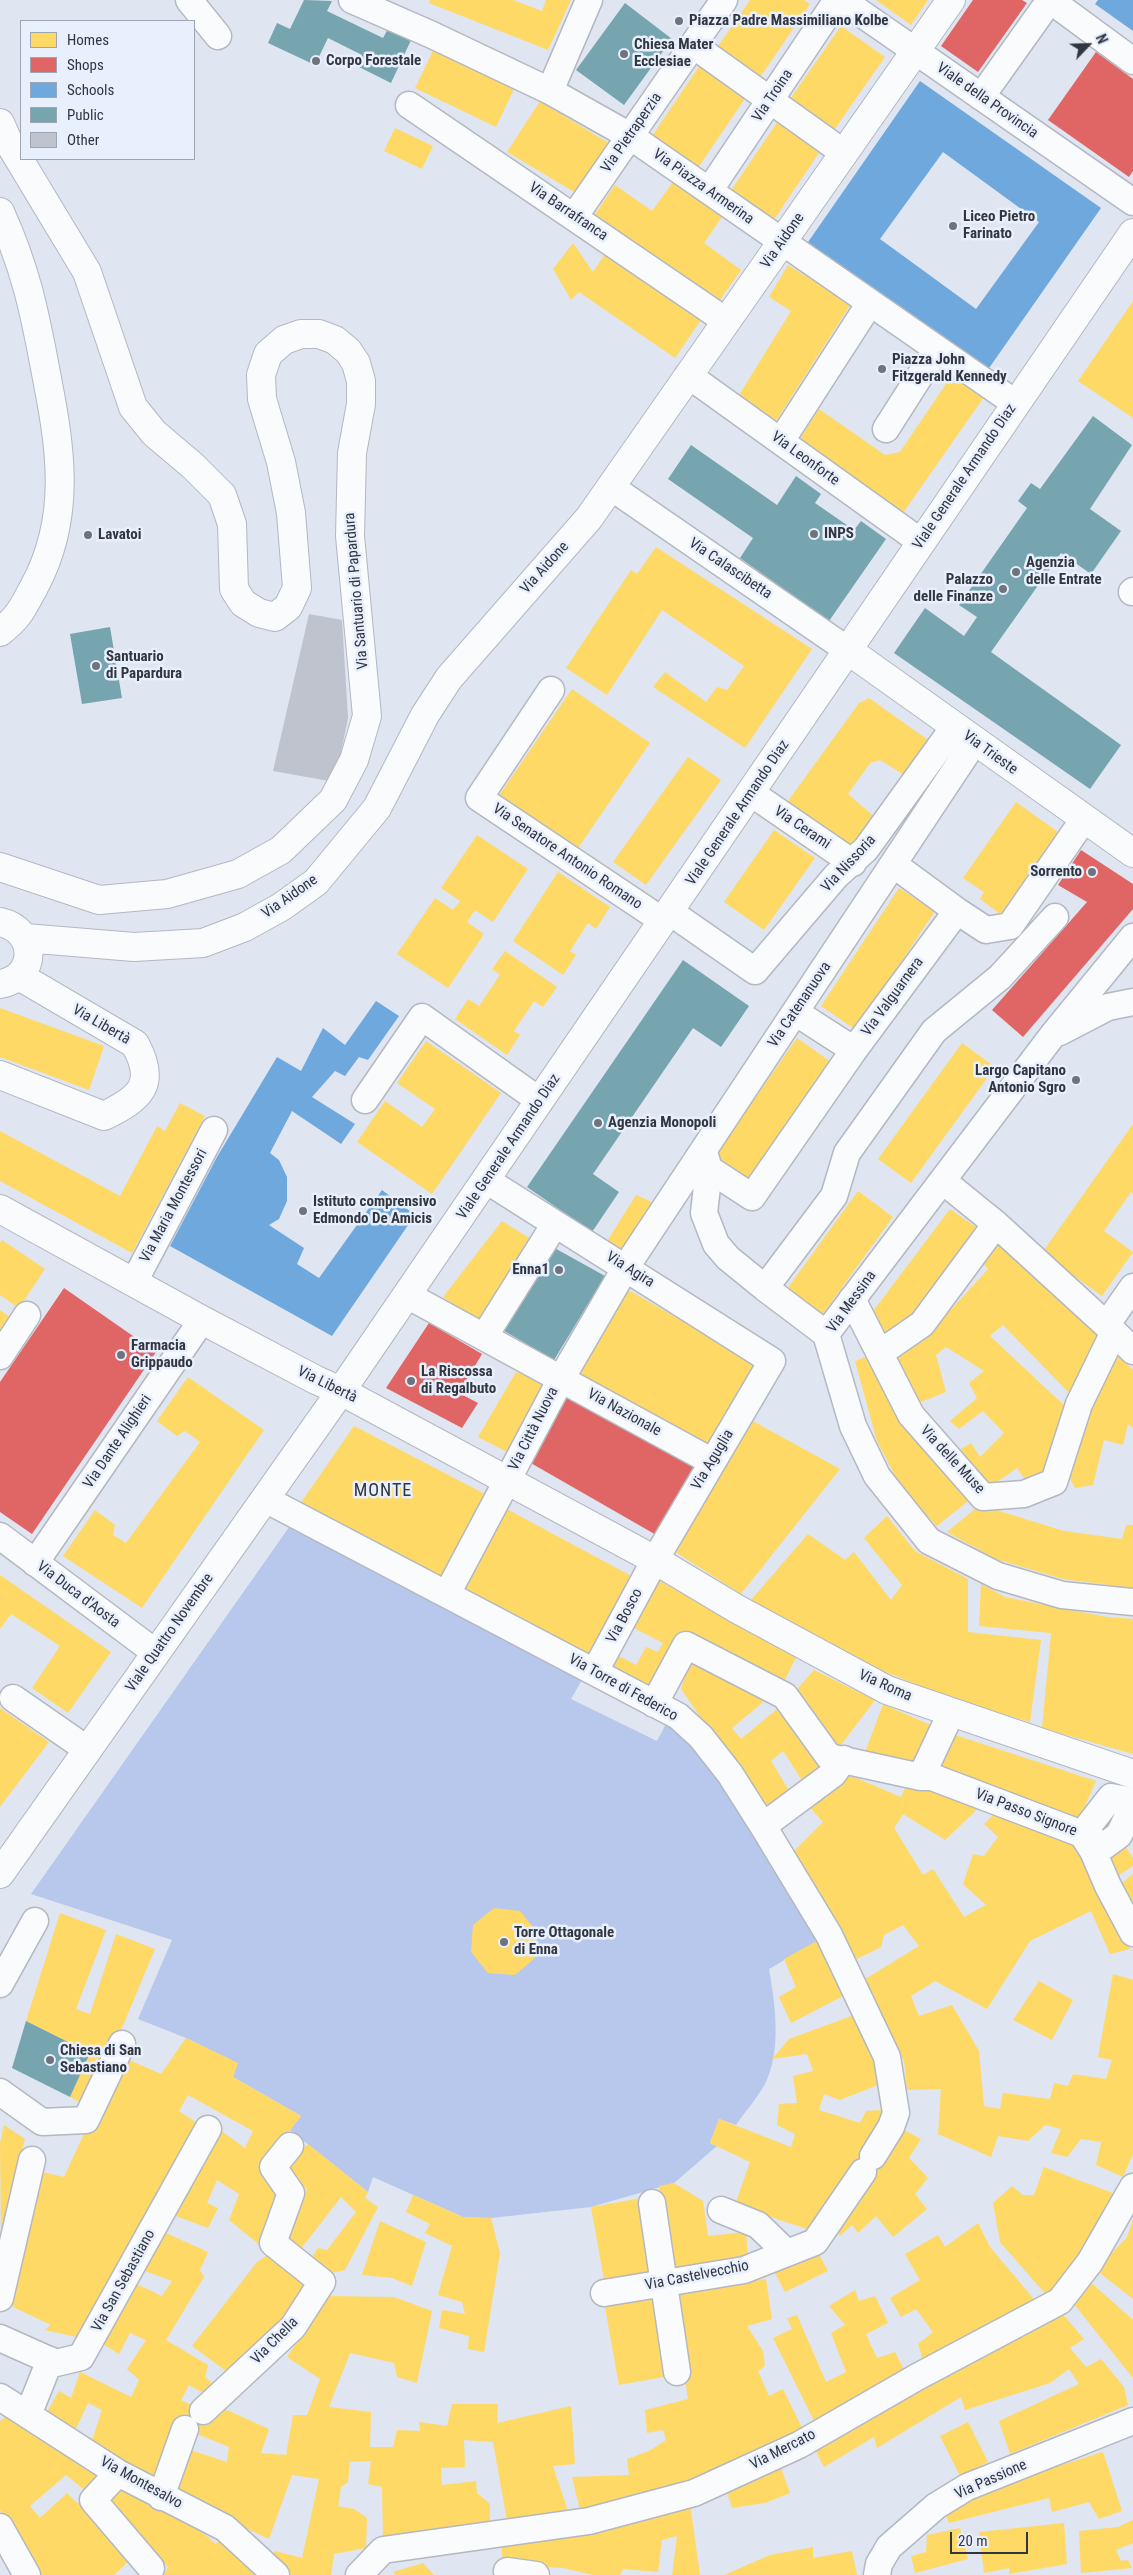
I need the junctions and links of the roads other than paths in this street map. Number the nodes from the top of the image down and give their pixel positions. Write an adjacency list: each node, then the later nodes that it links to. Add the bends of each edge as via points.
1 (189, 0): 9 (street)
2 (589, 0): 13 (street)
3 (724, 0): 10 (street, Via Pietraperzia)
4 (837, 0): 15 (street, Via Troina)
5 (842, 0): 11 (street, Viale della Provincia)
6 (951, 0): 11 (street, Via Aidone)
7 (1050, 0): 12 (street); 14 (street)
8 (362, 2): 13 (street, Via Piazza Armerina)
9 (218, 36)
10 (693, 45): 15 (street); 18 (street, Via Pietraperzia)
11 (915, 51): 14 (street, Viale della Provincia); 19 (street, Via Aidone)
12 (1133, 61)
13 (550, 91): 18 (street, Via Piazza Armerina)
14 (981, 96): 21 (street, Viale della Provincia)
15 (770, 101): 19 (street); 20 (street, Via Troina)
16 (409, 105): 23 (street, Via Barrafranca)
17 (0, 122): 44 (street, Via Santuario di Papardura, via 8,141 87,272 133,408 154,433 222,495 232,524 234,590 243,603 259,612 275,617 288,606 297,588 292,513 262,399 261,375 268,354 284,340 301,334 319,334 336,340 356,363 361,381 361,404 352,453 350,536 367,716 354,760 333,800 281,850 238,874 167,894 99,900)
18 (630, 136): 20 (street, Via Piazza Armerina); 23 (street, Via Pietraperzia)
19 (844, 153): 25 (street, Via Aidone)
20 (709, 191): 25 (street, Via Piazza Armerina)
21 (1133, 202)
22 (0, 212): 35 (street, via 26,276 38,324 58,435 61,478 57,528 44,569 18,618)
23 (574, 217): 27 (street, Via Barrafranca)
24 (1133, 233): 30 (street, Viale Generale Armando Diaz)
25 (782, 242): 26 (street, Via Piazza Armerina); 27 (street, Via Aidone)
26 (870, 303): 28 (street, Via Piazza Armerina); 32 (street)
27 (726, 321): 29 (street, Via Aidone)
28 (937, 349): 30 (street, Via Piazza Armerina); 31 (street)
29 (688, 375): 32 (street, Via Leonforte); 33 (street, Via Aidone)
30 (1016, 403): 34 (street, Viale Generale Armando Diaz)
31 (886, 429)
32 (781, 442): 34 (street, Via Leonforte)
33 (611, 487): 36 (street, Via Calascibetta); 50 (street, Via Aidone, via 589,518 449,678 425,715 376,808 316,882 245,927 203,943 134,947)
34 (921, 542): 36 (street, Viale Generale Armando Diaz)
35 (0, 632)
36 (848, 651): 38 (street, Via Trieste); 39 (street, Viale Generale Armando Diaz)
37 (551, 690): 46 (street, Via Senatore Antonio Romano, via 479,798)
38 (964, 734): 40 (street, Via Trieste); 42 (street, Via Nissoria); 43 (street, Via Catenanuova)
39 (751, 793): 42 (street, Via Cerami); 46 (street, Viale Generale Armando Diaz)
40 (1084, 819): 41 (street, Via Trieste); 45 (street, via 1010,926 986,930)
41 (1133, 853)
42 (853, 863): 51 (street, Via Nissoria, via 836,876)
43 (893, 864): 45 (street); 54 (street, Via Catenanuova)
44 (0, 867)
45 (957, 911): 56 (street, Via Valguarnera)
46 (666, 917): 51 (street, Via Senatore Antonio Romano); 59 (street, Viale Generale Armando Diaz)
47 (1054, 917): 70 (street, via 1000,976 934,1031 847,1154 834,1196)
48 (0, 922): 50 (street, via 10,925)
49 (1133, 937): 55 (street, Via Messina)
50 (24, 938): 52 (street, via 28,962)
51 (755, 971)
52 (9, 980): 57 (street, Via Libertà, via 135,1044 145,1063 144,1084 126,1105 104,1116)
53 (1133, 1002): 55 (street, via 1108,1007)
54 (795, 1012): 56 (street); 61 (street, Via Catenanuova)
55 (1052, 1036): 63 (street, Via Messina)
56 (854, 1050): 61 (street, Via Valguarnera, via 752,1197)
57 (0, 1076)
58 (365, 1100): 59 (street, via 422,1016)
59 (540, 1101): 62 (street, Viale Generale Armando Diaz)
60 (214, 1130): 68 (street, Via Maria Montessori)
61 (706, 1159): 67 (street, Via Catenanuova); 70 (street, via 704,1213 716,1244)
62 (486, 1180): 65 (street, Via Agira); 71 (street, Viale Generale Armando Diaz)
63 (943, 1181): 66 (street); 72 (street, Via Messina)
64 (0, 1209): 68 (street, Via Libertà)
65 (555, 1224): 67 (street, Via Agira); 77 (street)
66 (996, 1224): 75 (street); 79 (street, via 922,1324)
67 (626, 1267): 81 (street, Via Agira); 82 (street, Via Città Nuova)
68 (134, 1282): 74 (street, Via Libertà)
69 (1133, 1287): 75 (street, Via delle Muse)
70 (765, 1288): 76 (street)
71 (407, 1295): 77 (street, Via Nazionale); 83 (street, Viale Generale Armando Diaz)
72 (852, 1299): 76 (street, Via Messina); 79 (street, Via delle Muse)
73 (27, 1315): 80 (street)
74 (202, 1320): 83 (street, Via Libertà); 89 (street, Via Dante Alighieri)
75 (1110, 1328): 78 (street); 79 (street, Via delle Muse, via 1079,1404 1054,1482 1024,1494 984,1496 911,1415)
76 (826, 1334): 91 (street, Via Messina, via 853,1426 877,1476 930,1541 998,1576 1044,1590 1062,1595)
77 (484, 1337): 82 (street, Via Nazionale)
78 (1133, 1351)
79 (880, 1353)
80 (0, 1356)
81 (772, 1361): 84 (street, Via Aguglia)
82 (560, 1379): 84 (street, Via Nazionale); 85 (street, Via Città Nuova)
83 (341, 1391): 85 (street, Via Libertà); 86 (street, Viale Quattro Novembre)
84 (711, 1461): 88 (street, Via Aguglia)
85 (508, 1481): 88 (street, Via Libertà); 90 (street, Via Città Nuova)
86 (265, 1499): 90 (street, Via Torre di Federico); 92 (street, Viale Quattro Novembre)
87 (0, 1536): 89 (street, Via Duca d'Aosta)
88 (655, 1560): 93 (street, Via Bosco); 96 (street, Via Roma, via 886,1690)
89 (35, 1563): 92 (street, Via Duca d'Aosta)
90 (447, 1594): 93 (street, Via Torre di Federico)
91 (1133, 1602)
92 (156, 1653): 97 (street, Viale Quattro Novembre)
93 (595, 1671): 95 (street, Via Torre di Federico)
94 (13, 1698): 97 (street)
95 (654, 1704): 98 (street, Via Passo Signore, via 686,1645 785,1696 829,1757); 102 (street, Via Torre di Federico, via 678,1716 701,1737)
96 (951, 1713): 99 (street, Via Roma); 100 (street)
97 (88, 1750): 104 (street, Viale Quattro Novembre)
98 (844, 1758): 100 (street, Via Passo Signore); 102 (street, via 833,1774)
99 (1133, 1774)
100 (921, 1777): 103 (street, Via Passo Signore, via 932,1777)
101 (1133, 1803): 103 (street, via 1112,1797)
102 (764, 1826): 116 (street, Via Torre di Federico, via 829,1935 887,2057 894,2088 896,2113 891,2127)
103 (1082, 1834): 106 (street, Via Passo Signore)
104 (0, 1874)
105 (35, 1921): 107 (street)
106 (1133, 1933)
107 (0, 1984)
108 (122, 2044): 109 (street, via 86,2120 42,2122)
109 (0, 2092)
110 (208, 2129): 122 (street, Via San Sebastiano, via 81,2357 56,2363)
111 (290, 2146): 125 (street, Via Chella, via 273,2167 291,2193 273,2243 322,2282 293,2327)
112 (32, 2160): 120 (street)
113 (1133, 2187): 134 (street, Via Mercato, via 1090,2262 1060,2301 799,2444 694,2493 590,2521 383,2550)
114 (652, 2203): 118 (street)
115 (721, 2210): 117 (street, via 758,2225)
116 (815, 2242): 117 (street, Via Castelvecchio)
117 (787, 2253): 118 (street, Via Castelvecchio, via 744,2270)
118 (663, 2282): 119 (street, Via Castelvecchio); 123 (street)
119 (604, 2293)
120 (0, 2298)
121 (0, 2338): 122 (street, Via San Sebastiano)
122 (50, 2360): 126 (street)
123 (676, 2372)
124 (0, 2397): 126 (street, Via Montesalvo)
125 (203, 2410)
126 (28, 2415): 129 (street, Via Montesalvo)
127 (1133, 2421): 138 (street, Via Passione, via 967,2487 936,2506 889,2547)
128 (185, 2429): 130 (street)
129 (118, 2473): 130 (street, Via Montesalvo); 132 (street, via 93,2500)
130 (161, 2497): 136 (street, Via Montesalvo, via 225,2528)
131 (0, 2527): 135 (street)
132 (151, 2568)
133 (507, 2571): 137 (street)
134 (369, 2572)
135 (27, 2575)
136 (276, 2575)
137 (535, 2575)
138 (877, 2575)

